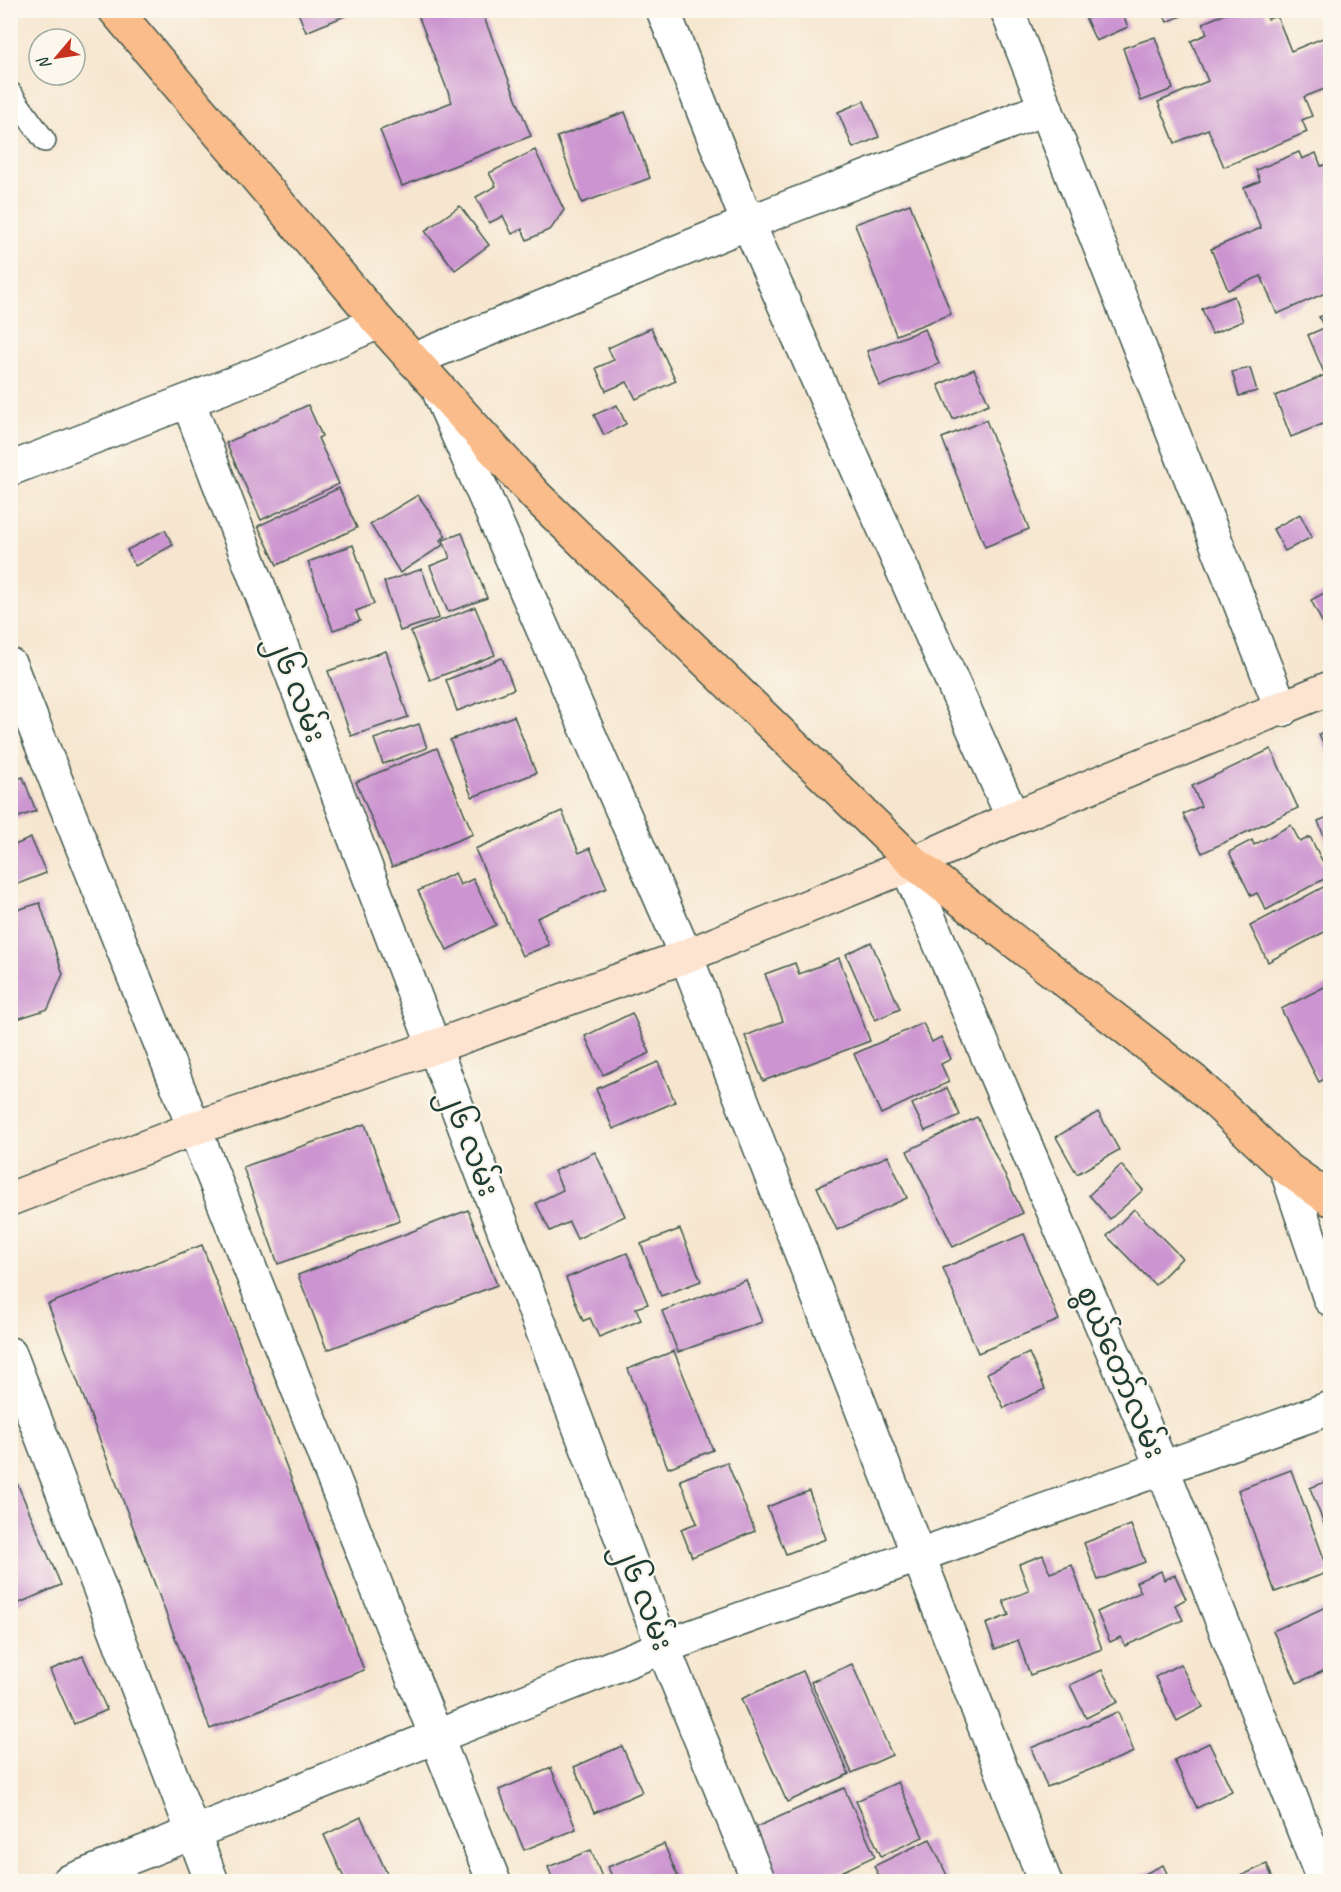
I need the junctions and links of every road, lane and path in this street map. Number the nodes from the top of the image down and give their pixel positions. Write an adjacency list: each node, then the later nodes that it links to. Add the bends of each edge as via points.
1 (115, 10): 8 (main road)
2 (663, 10): 7 (street)
3 (1007, 10): 5 (street)
4 (10, 92): 6 (lane)
5 (1046, 108): 7 (street); 15 (street)
6 (45, 141)
7 (748, 223): 9 (street); 16 (street)
8 (379, 322): 9 (main road); 11 (street)
9 (413, 360): 10 (main road)
10 (438, 387): 17 (main road, via 536,496); 18 (street)
11 (188, 401): 12 (street); 19 (street, ၂၆ လမ်း)
12 (10, 470)
13 (10, 665): 20 (street)
14 (1330, 688): 15 (street)
15 (1282, 710): 16 (street)
16 (1013, 818): 17 (street)
17 (911, 864): 18 (street); 21 (main road, via 1194,1081); 27 (street, စွယ်တော်လမ်း)
18 (686, 956): 19 (street); 28 (street)
19 (434, 1047): 20 (street); 29 (street, ၂၆ လမ်း)
20 (195, 1128): 22 (street); 30 (street)
21 (1286, 1168): 23 (main road); 24 (street)
22 (10, 1199)
23 (1330, 1199)
24 (1330, 1299)
25 (10, 1354): 31 (street)
26 (1330, 1408): 27 (street)
27 (1162, 1467): 28 (street); 37 (street, စွယ်တော်လမ်း)
28 (918, 1555): 29 (street); 36 (street)
29 (663, 1647): 30 (street); 35 (street, ၂၆ လမ်း)
30 (437, 1737): 31 (street); 34 (street)
31 (193, 1834): 32 (street); 33 (street)
32 (68, 1881)
33 (212, 1881)
34 (494, 1881)
35 (759, 1881)
36 (1045, 1881)
37 (1324, 1881)

